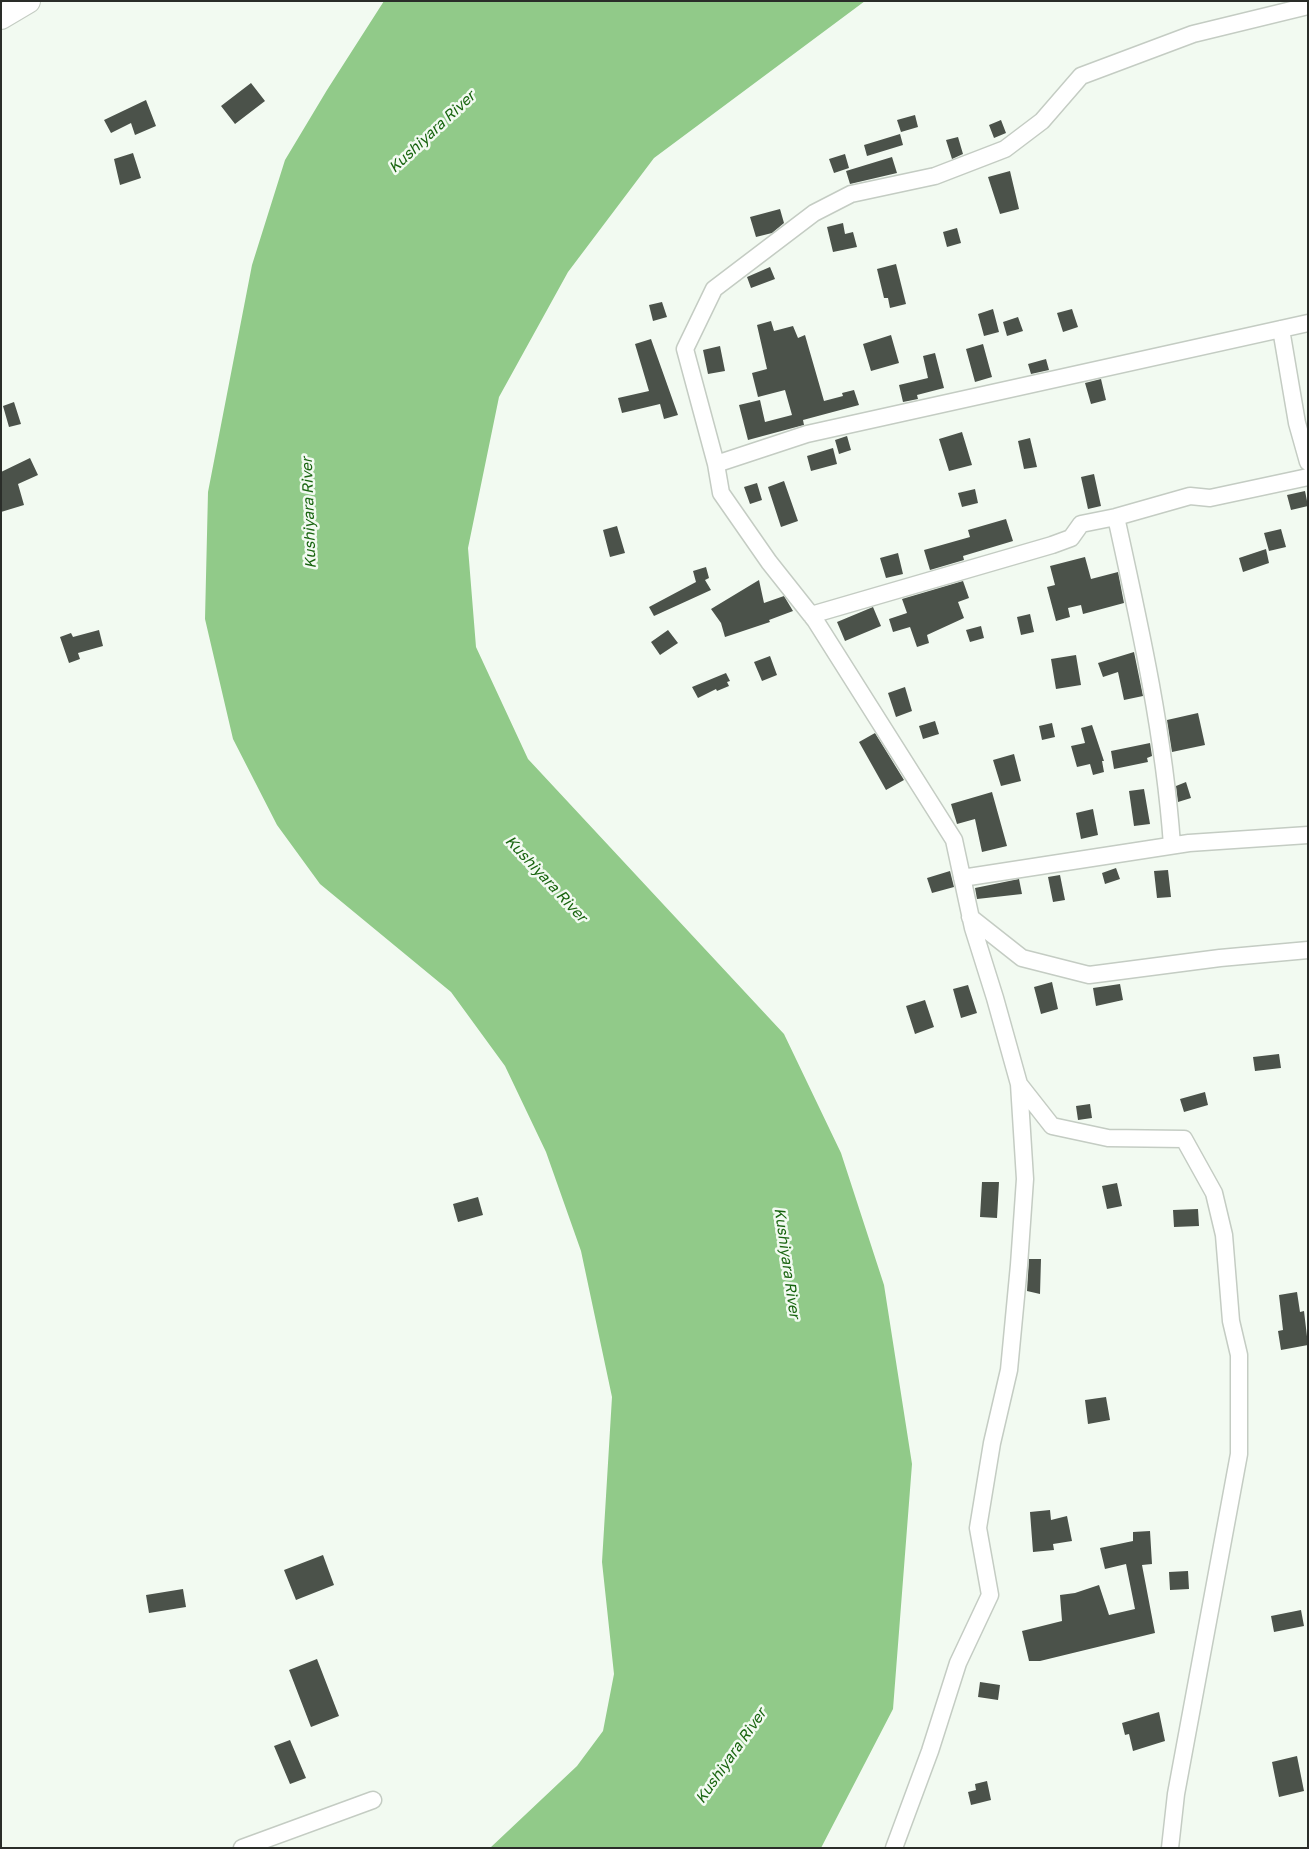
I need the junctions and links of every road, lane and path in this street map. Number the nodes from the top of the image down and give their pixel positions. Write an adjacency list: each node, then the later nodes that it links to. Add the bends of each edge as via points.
1 (28, 1): 3 (street)
2 (1308, 6): 7 (street, via 1193,34 1081,76 1042,121 1005,149 935,176 851,194 814,213 763,251 714,289 685,349)
3 (1, 17)
4 (1308, 324): 5 (street)
5 (1281, 329): 6 (street, via 1297,423); 7 (street, via 807,434)
6 (1308, 462)
7 (716, 464): 10 (street, via 721,493)
8 (1308, 477): 9 (street, via 1210,498 1190,496)
9 (1116, 517): 10 (street, via 1081,524 1071,538 1010,559); 12 (street, via 1153,688 1168,787)
10 (811, 615): 13 (street, via 954,840)
11 (1308, 835): 12 (street)
12 (1172, 845): 13 (street)
13 (962, 878): 14 (street)
14 (970, 917): 15 (street, via 1022,958 1090,975); 16 (street)
15 (1308, 950)
16 (1019, 1084): 19 (street, via 1025,1179 1017,1284 1008,1370 978,1528 990,1594 958,1663); 20 (street, via 1052,1126 1108,1138 1184,1139 1214,1193 1224,1234 1231,1320 1239,1355 1239,1454 1176,1794)
17 (373, 1800): 18 (street)
18 (242, 1848)
19 (894, 1848)
20 (1170, 1848)

